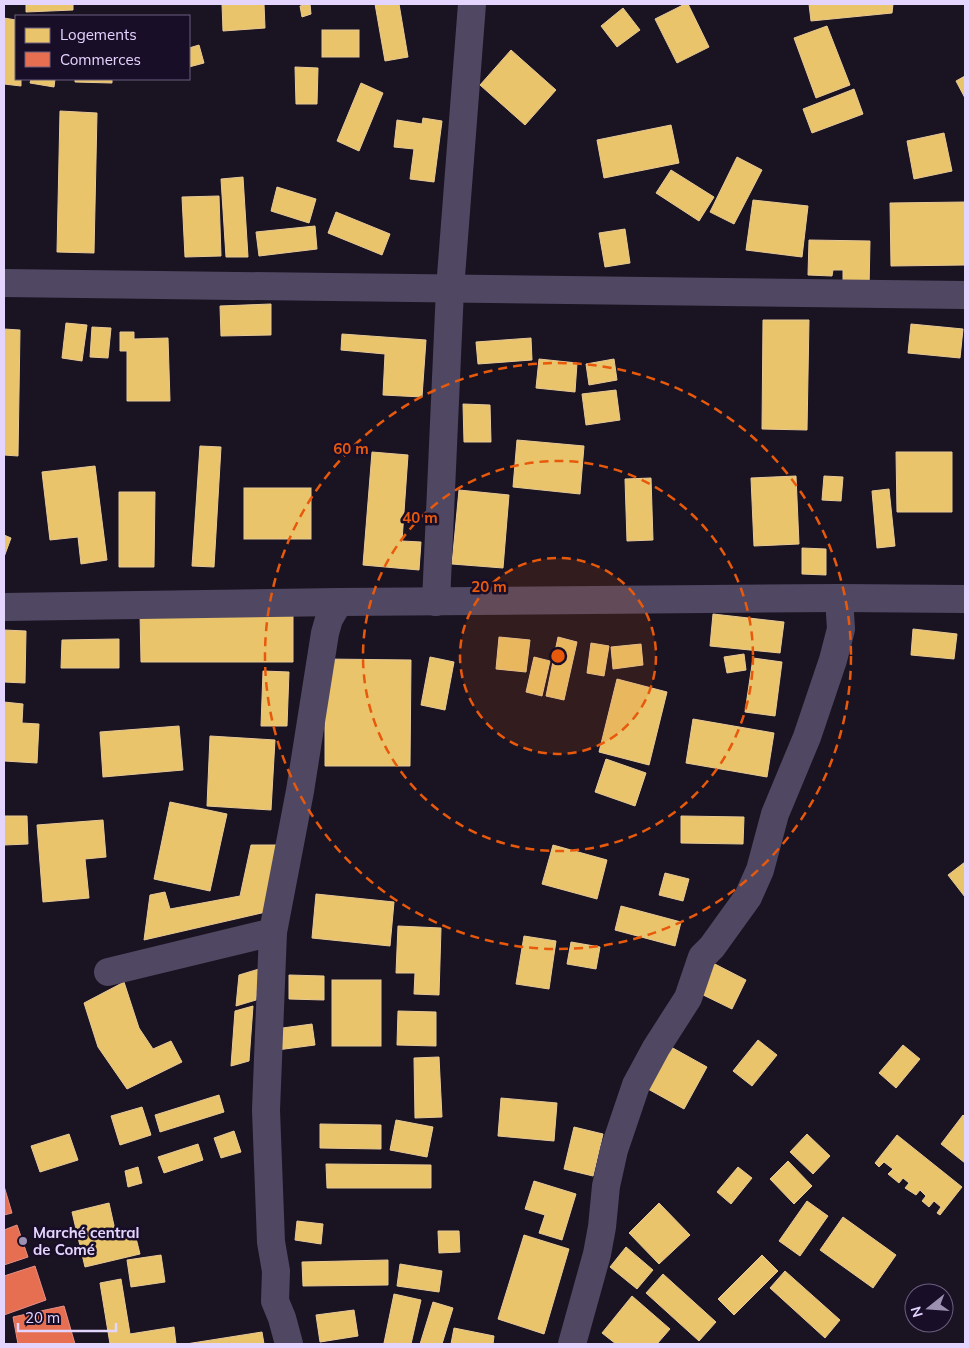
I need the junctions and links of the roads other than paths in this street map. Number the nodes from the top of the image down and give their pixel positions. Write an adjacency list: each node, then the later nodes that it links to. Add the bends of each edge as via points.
1 (472, 4): 3 (street)
2 (4, 284): 3 (street)
3 (450, 289): 4 (street); 8 (street)
4 (965, 294)
5 (839, 598): 6 (street); 8 (street); 13 (street, via 841,629 833,660 807,737 775,814 760,870 748,897 702,957 688,998 636,1085 614,1150 597,1254)
6 (965, 599)
7 (339, 602): 8 (street); 9 (street); 10 (street, via 325,633)
8 (436, 602)
9 (4, 607)
10 (273, 932): 11 (street); 12 (street, via 266,1110 271,1242 276,1271 275,1301)
11 (108, 972)
12 (289, 1344)
13 (572, 1344)

